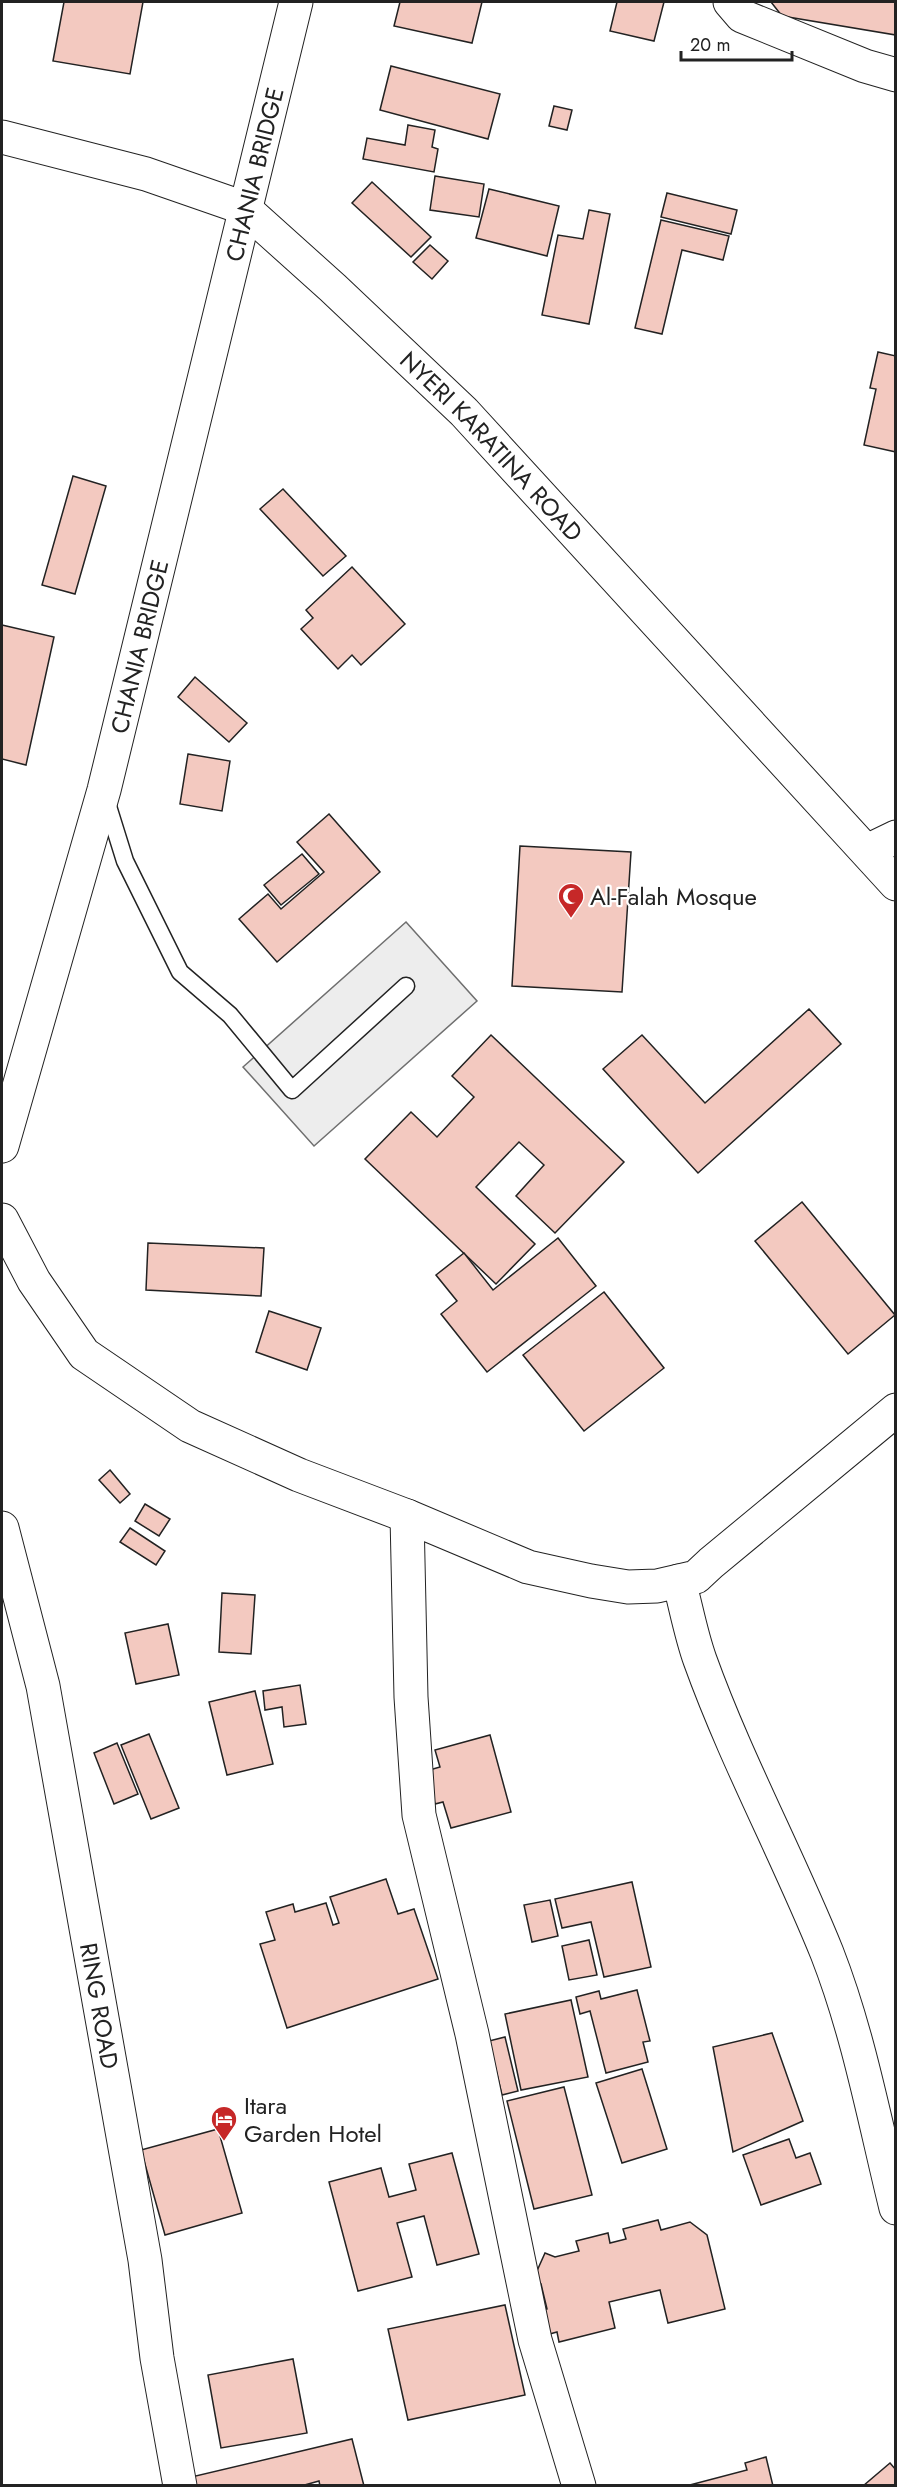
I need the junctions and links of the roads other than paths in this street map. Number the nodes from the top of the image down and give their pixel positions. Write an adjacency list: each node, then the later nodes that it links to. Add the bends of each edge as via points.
1 (296, 2): 5 (main road, CHANIA BRIDGE)
2 (730, 2): 3 (main road, via 742,16)
3 (896, 75)
4 (2, 137): 5 (main road, NYERI KARATINA ROAD, via 146,174)
5 (244, 208): 6 (main road, CHANIA BRIDGE); 8 (main road, NYERI KARATINA ROAD, via 464,412)
6 (104, 790): 10 (lane, via 125,861 180,972 230,1016 292,1090); 11 (main road, CHANIA BRIDGE)
7 (896, 837): 8 (main road)
8 (867, 851): 9 (main road, NYERI KARATINA ROAD)
9 (896, 884)
10 (406, 986)
11 (2, 1146)
12 (2, 1220): 14 (main road, via 34,1281 84,1354 190,1426 298,1475)
13 (896, 1410): 16 (main road, via 696,1577)
14 (407, 1516): 16 (main road, via 528,1567 628,1587); 19 (main road, via 411,1697 419,1815 472,2034 535,2340)
15 (2, 1528): 18 (main road, RING ROAD, via 43,1686 145,2260 157,2358)
16 (679, 1581): 17 (main road, via 699,1659 828,1956 866,2078)
17 (896, 2208)
18 (180, 2486)
19 (579, 2486)

